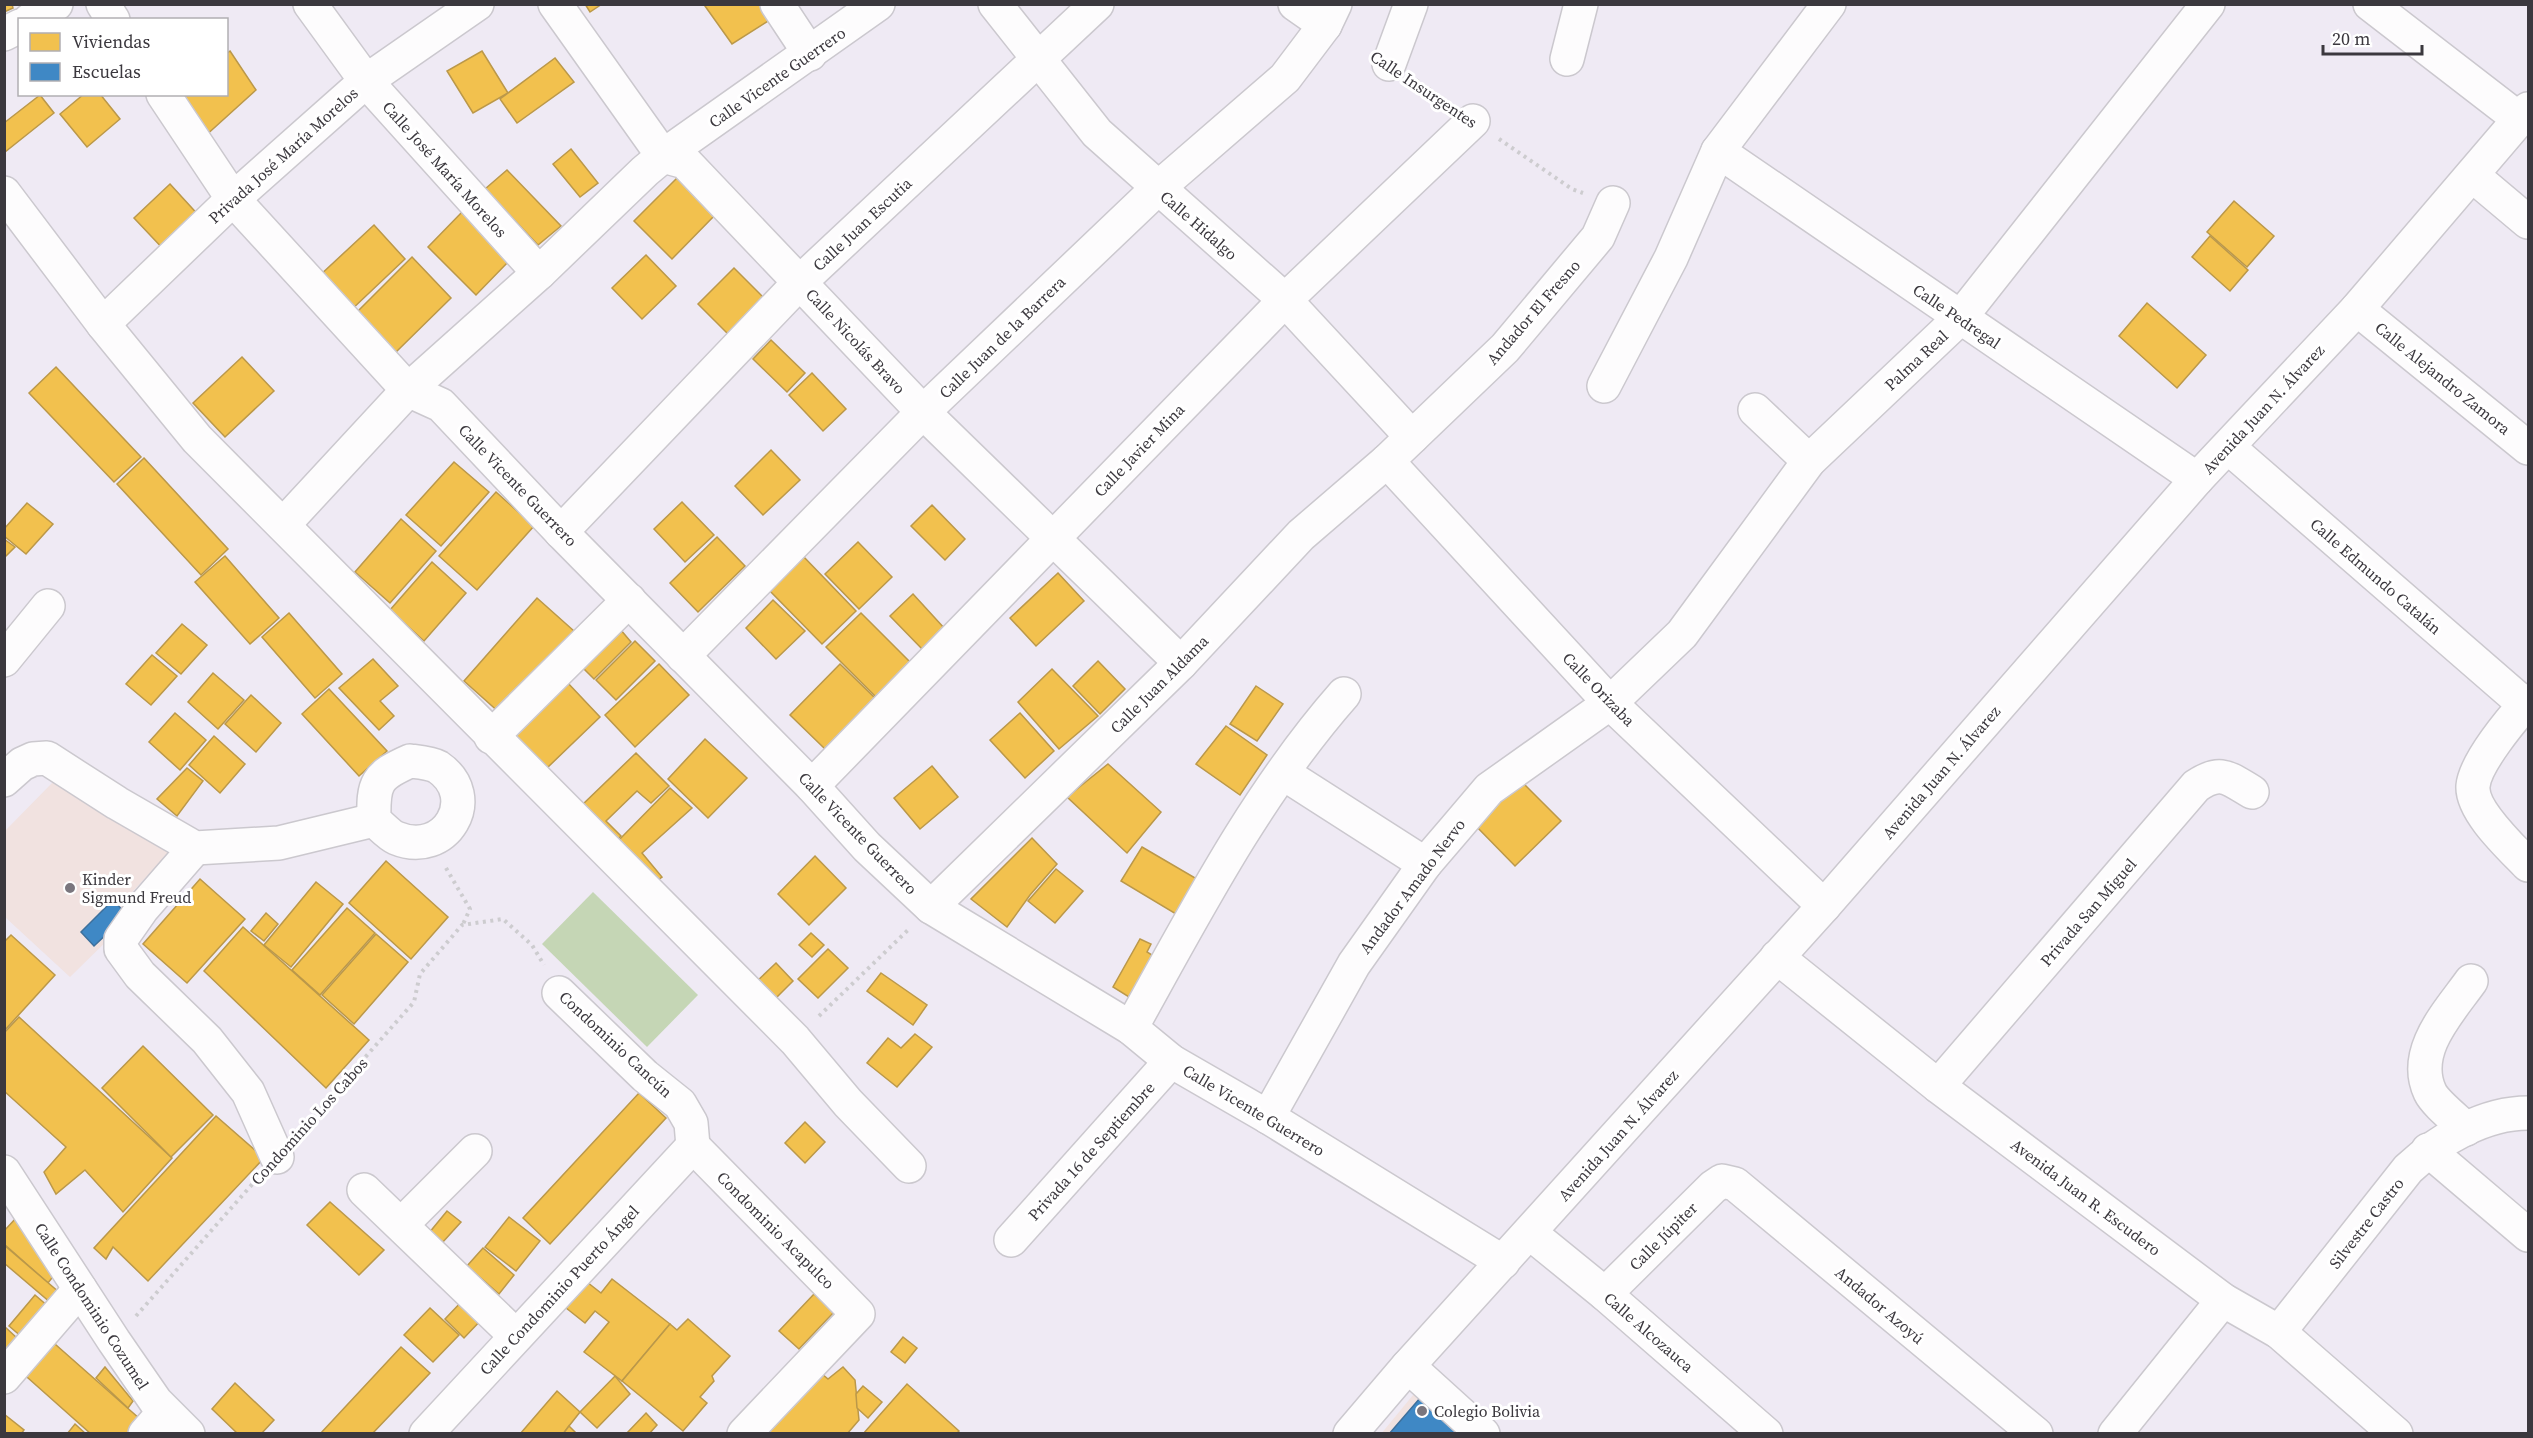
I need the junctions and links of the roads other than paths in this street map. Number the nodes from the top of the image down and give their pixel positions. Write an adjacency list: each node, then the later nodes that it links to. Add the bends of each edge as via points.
1 (56, 4): 17 (street)
2 (103, 4): 18 (street)
3 (310, 4): 25 (street, Calle José María Morelos)
4 (477, 4): 25 (street, Privada José María Morelos)
5 (555, 4): 30 (street)
6 (777, 4): 21 (street)
7 (879, 4): 21 (street, Calle Vicente Guerrero)
8 (995, 4): 22 (street, Calle Hidalgo)
9 (1096, 4): 22 (street, Calle Juan Escutia)
10 (1294, 4): 16 (street)
11 (1411, 4): 24 (street)
12 (1581, 4): 23 (street)
13 (1829, 4): 29 (street)
14 (2208, 4): 41 (street, Palma Real)
15 (2370, 4): 27 (street)
16 (1330, 15): 32 (street, Calle Juan de la Barrera, via 1285,78)
17 (33, 18)
18 (112, 18)
19 (18, 27): 20 (street)
20 (4, 34)
21 (810, 54): 30 (street, Calle Vicente Guerrero)
22 (1039, 59): 32 (street, Calle Hidalgo, via 1097,133); 38 (street, Calle Juan Escutia)
23 (1567, 59)
24 (1389, 64)
25 (366, 81): 34 (street, Privada José María Morelos); 37 (street, Calle José María Morelos)
26 (164, 96): 34 (street, Calle Vicente Guerrero)
27 (2524, 114): 31 (street, Avenida Juan N. Álvarez)
28 (1473, 121): 39 (street, Calle Javier Mina)
29 (1718, 151): 41 (street, Calle Pedregal); 43 (street, via 1671,258)
30 (663, 156): 37 (street, Calle Vicente Guerrero); 38 (street, Calle Nicolás Bravo, via 685,162)
31 (2472, 175): 36 (street); 40 (street, Avenida Juan N. Álvarez)
32 (1158, 188): 39 (street, Calle Hidalgo); 46 (street, Calle Juan de la Barrera)
33 (4, 193): 42 (street)
34 (233, 199): 42 (street, Privada José María Morelos); 44 (street, Calle Vicente Guerrero)
35 (1613, 203): 47 (street, Andador El Fresno, via 1598,237 1505,348)
36 (2529, 222)
37 (539, 273): 44 (street, Calle Vicente Guerrero)
38 (801, 281): 46 (street, Calle Nicolás Bravo); 54 (street, Calle Juan Escutia)
39 (1285, 300): 47 (street, Calle Hidalgo); 55 (street, Calle Javier Mina)
40 (2357, 309): 48 (street, Avenida Juan N. Álvarez); 49 (street, Calle Alejandro Zamora)
41 (1960, 318): 51 (street, Palma Real); 52 (street, Calle Pedregal)
42 (104, 324): 53 (street, via 197,439)
43 (1604, 386)
44 (408, 390): 53 (street, Calle Vicente Guerrero); 54 (street, Calle Vicente Guerrero, via 441,405)
45 (1755, 410): 51 (street)
46 (923, 412): 55 (street, Calle Nicolás Bravo); 58 (street, Calle Juan de la Barrera)
47 (1412, 437): 50 (street, Andador El Fresno)
48 (2228, 447): 52 (street, Avenida Juan N. Álvarez); 63 (street, Calle Edmundo Catalán)
49 (2529, 448)
50 (1387, 461): 60 (street, Calle Juan Aldama, via 1302,535); 62 (street, Calle Orizaba)
51 (1809, 461): 62 (street, Palma Real, via 1682,634)
52 (2197, 479): 73 (street, Avenida Juan N. Álvarez)
53 (283, 525): 64 (street)
54 (561, 532): 56 (street, Calle Vicente Guerrero)
55 (1053, 537): 60 (street, Calle Nicolás Bravo); 67 (street, Calle Javier Mina)
56 (629, 600): 58 (street, Calle Vicente Guerrero); 64 (street)
57 (48, 606): 59 (street)
58 (683, 656): 67 (street, Calle Vicente Guerrero)
59 (4, 660)
60 (1181, 663): 74 (street, Calle Juan Aldama)
61 (1344, 694): 65 (street)
62 (1610, 703): 71 (street, Andador Amado Nervo, via 1489,789); 73 (street, Calle Orizaba)
63 (2527, 703): 72 (street, via 2478,766 2473,788 2495,831)
64 (492, 737): 88 (street, via 795,1040)
65 (1283, 773): 71 (street); 78 (street, via 1237,839)
66 (4, 780): 70 (street, via 22,764 48,758)
67 (812, 786): 74 (street, Calle Vicente Guerrero, via 867,847)
68 (2252, 792): 80 (street, Privada San Miguel, via 2224,775 2209,777 2196,786)
69 (374, 820): 69 (street, via 395,838 422,843 445,832 458,810 455,785 437,766 411,761 386,772 374,794); 70 (street, via 279,843)
70 (195, 848): 87 (street, via 142,909 121,939 121,949 140,975 207,1040 248,1092)
71 (1425, 864): 82 (street, Andador Amado Nervo, via 1354,964)
72 (2529, 865)
73 (1824, 906): 75 (street, Avenida Juan N. Álvarez)
74 (931, 907): 78 (street, Calle Vicente Guerrero)
75 (1777, 957): 80 (street, Avenida Juan R. Escudero); 93 (street, Avenida Juan N. Álvarez)
76 (2471, 981): 83 (street, via 2431,1036 2425,1067 2430,1093)
77 (559, 993): 84 (street, Condominio Cancún, via 645,1076 680,1104 691,1123)
78 (1131, 1028): 79 (street, Calle Vicente Guerrero)
79 (1171, 1061): 82 (street, Calle Vicente Guerrero); 95 (street, Privada 16 de Septiembre)
80 (1938, 1086): 99 (street, Avenida Juan R. Escudero)
81 (2529, 1113): 83 (street, Silvestre Castro, via 2512,1113)
82 (1268, 1117): 96 (street, Calle Vicente Guerrero)
83 (2466, 1129): 85 (street, Silvestre Castro)
84 (693, 1146): 101 (street, Calle Condominio Puerto Ángel); 106 (street, Condominio Acapulco, via 858,1314)
85 (2428, 1150): 94 (street); 100 (street, Silvestre Castro, via 2408,1169)
86 (475, 1151): 92 (street)
87 (277, 1157)
88 (909, 1166)
89 (4, 1172): 97 (street, Calle Condominio Cozumel)
90 (1722, 1181): 98 (street, Calle Júpiter); 110 (street, Andador Azoyú, via 1735,1184)
91 (364, 1190): 92 (street)
92 (402, 1224): 101 (street)
93 (1530, 1233): 96 (street, Avenida Juan N. Álvarez); 98 (street, Calle Alcozauca)
94 (2529, 1234)
95 (1011, 1240)
96 (1503, 1262): 102 (street, Avenida Juan N. Álvarez)
97 (80, 1289): 103 (street); 104 (street, Calle Condominio Cozumel)
98 (1605, 1294): 109 (street, Calle Alcozauca)
99 (2223, 1300): 100 (street, Avenida Juan R. Escudero); 111 (street)
100 (2279, 1332): 112 (street, Avenida Juan R. Escudero)
101 (516, 1336): 105 (street, Calle Condominio Puerto Ángel)
102 (1408, 1366): 107 (street, Avenida Juan N. Álvarez); 108 (street)
103 (4, 1377)
104 (166, 1426)
105 (426, 1434)
106 (744, 1434)
107 (1350, 1434)
108 (1483, 1434)
109 (1766, 1434)
110 (2036, 1434)
111 (2115, 1434)
112 (2396, 1434)

